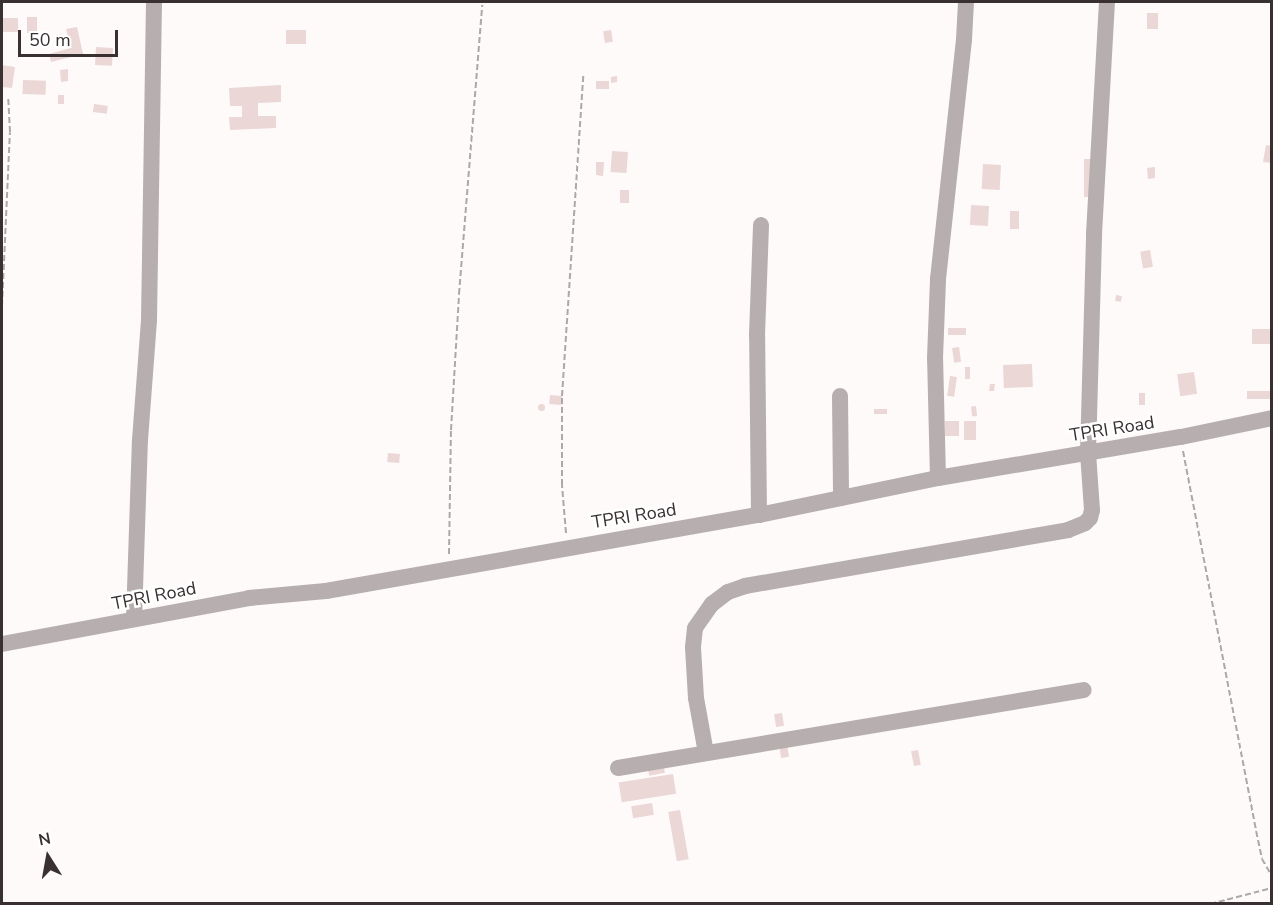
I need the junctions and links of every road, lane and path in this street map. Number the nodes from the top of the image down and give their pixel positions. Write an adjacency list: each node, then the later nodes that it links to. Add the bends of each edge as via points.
1 (154, 2): 18 (street, via 149,320)
2 (966, 2): 13 (street, via 938,279)
3 (1107, 2): 12 (street, via 1094,234)
4 (482, 5): 17 (path, via 458,306)
5 (583, 76): 16 (path, via 562,396 564,529)
6 (8, 98): 8 (path)
7 (761, 225): 15 (street, via 757,335)
8 (2, 306)
9 (840, 396): 14 (street)
10 (1272, 418): 11 (street, TPRI Road)
11 (1181, 437): 12 (street, TPRI Road); 23 (path, via 1258,840 1262,859)
12 (1088, 453): 13 (street, TPRI Road); 21 (street, via 1092,510 1085,524 745,586 712,604 695,628 693,647 696,698)
13 (938, 478): 14 (street, TPRI Road)
14 (841, 498): 15 (street, TPRI Road)
15 (759, 515): 16 (street, TPRI Road)
16 (572, 546): 17 (street, TPRI Road)
17 (448, 569): 18 (street, TPRI Road, via 326,591 249,597)
18 (134, 620): 19 (street, TPRI Road)
19 (2, 644)
20 (1084, 690): 21 (street)
21 (706, 753): 22 (street)
22 (618, 768)
23 (1272, 876)
24 (1272, 888): 25 (path)
25 (1210, 903)

